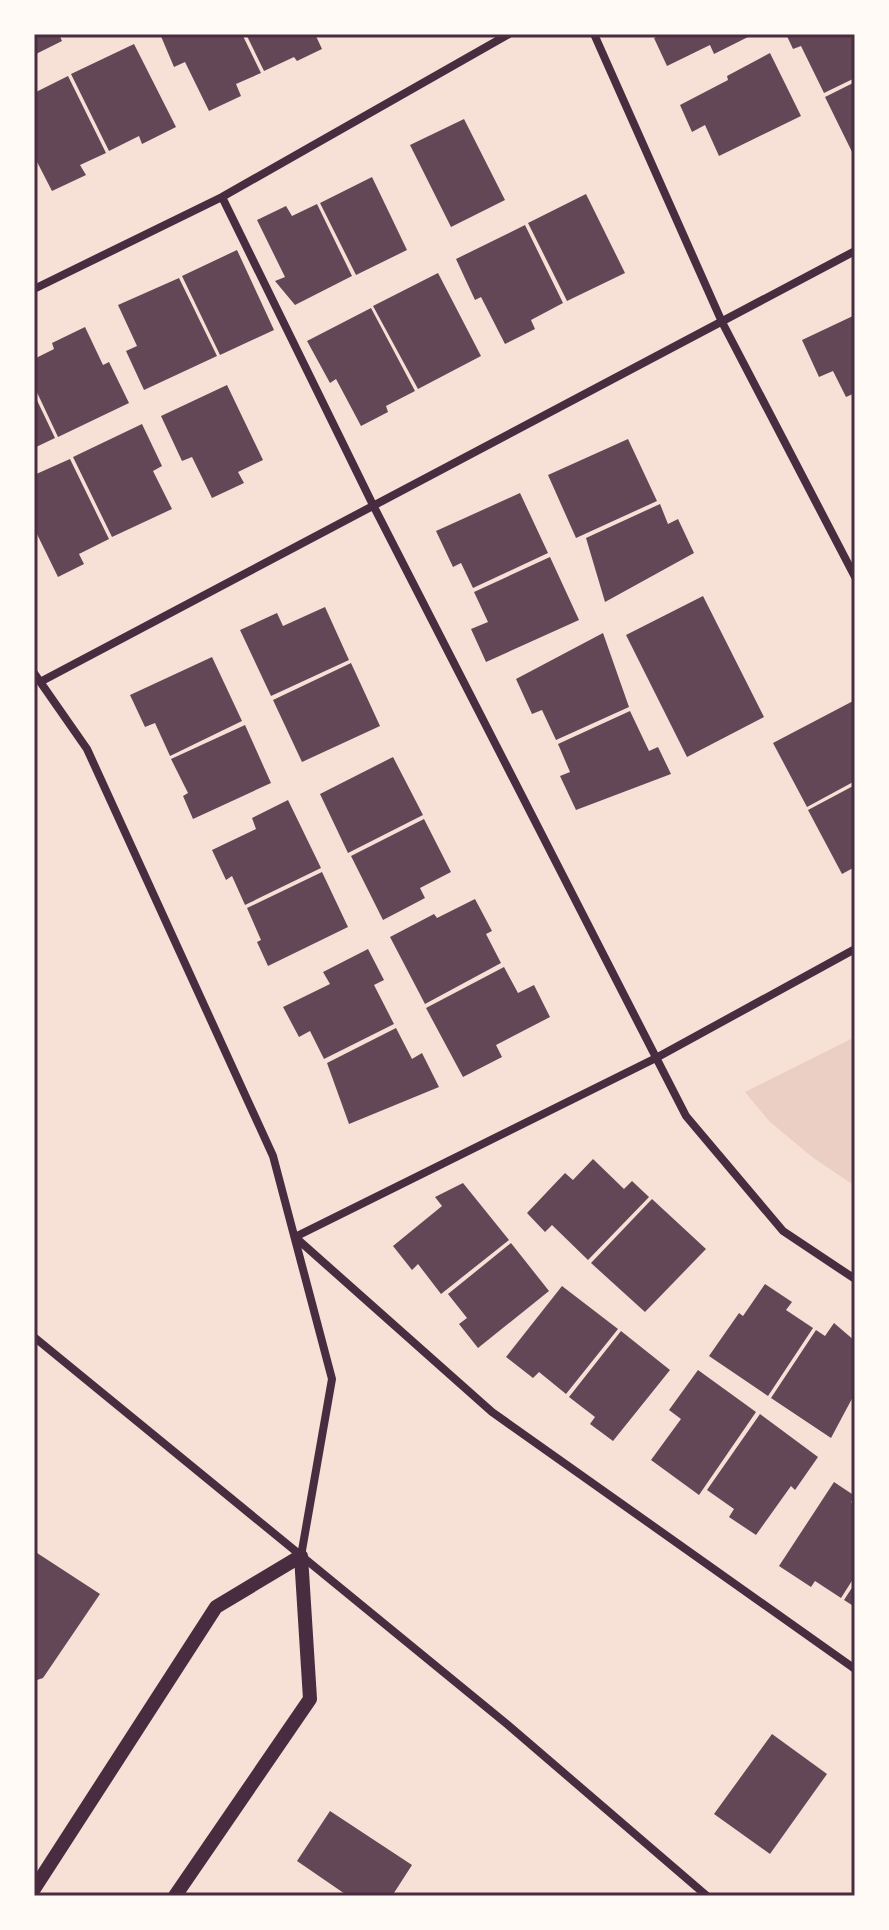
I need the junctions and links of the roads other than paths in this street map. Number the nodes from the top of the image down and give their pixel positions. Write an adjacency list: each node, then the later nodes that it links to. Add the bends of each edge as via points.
1 (509, 34): 3 (street)
2 (594, 34): 6 (street)
3 (222, 197): 5 (street); 7 (street)
4 (855, 251): 6 (street)
5 (34, 289)
6 (722, 322): 7 (street); 8 (street)
7 (373, 505): 10 (street); 12 (street)
8 (855, 577)
9 (34, 673): 10 (street)
10 (40, 682): 13 (street, via 87,749 273,1156)
11 (855, 949): 12 (street)
12 (656, 1058): 13 (street); 14 (street, via 686,1116 783,1231)
13 (295, 1237): 16 (street, via 332,1379); 17 (street, via 492,1412)
14 (855, 1279)
15 (34, 1337): 16 (street)
16 (301, 1556): 18 (street, via 216,1607); 19 (street, via 310,1699); 20 (street)
17 (855, 1669)
18 (34, 1889)
19 (175, 1896)
20 (707, 1896)

